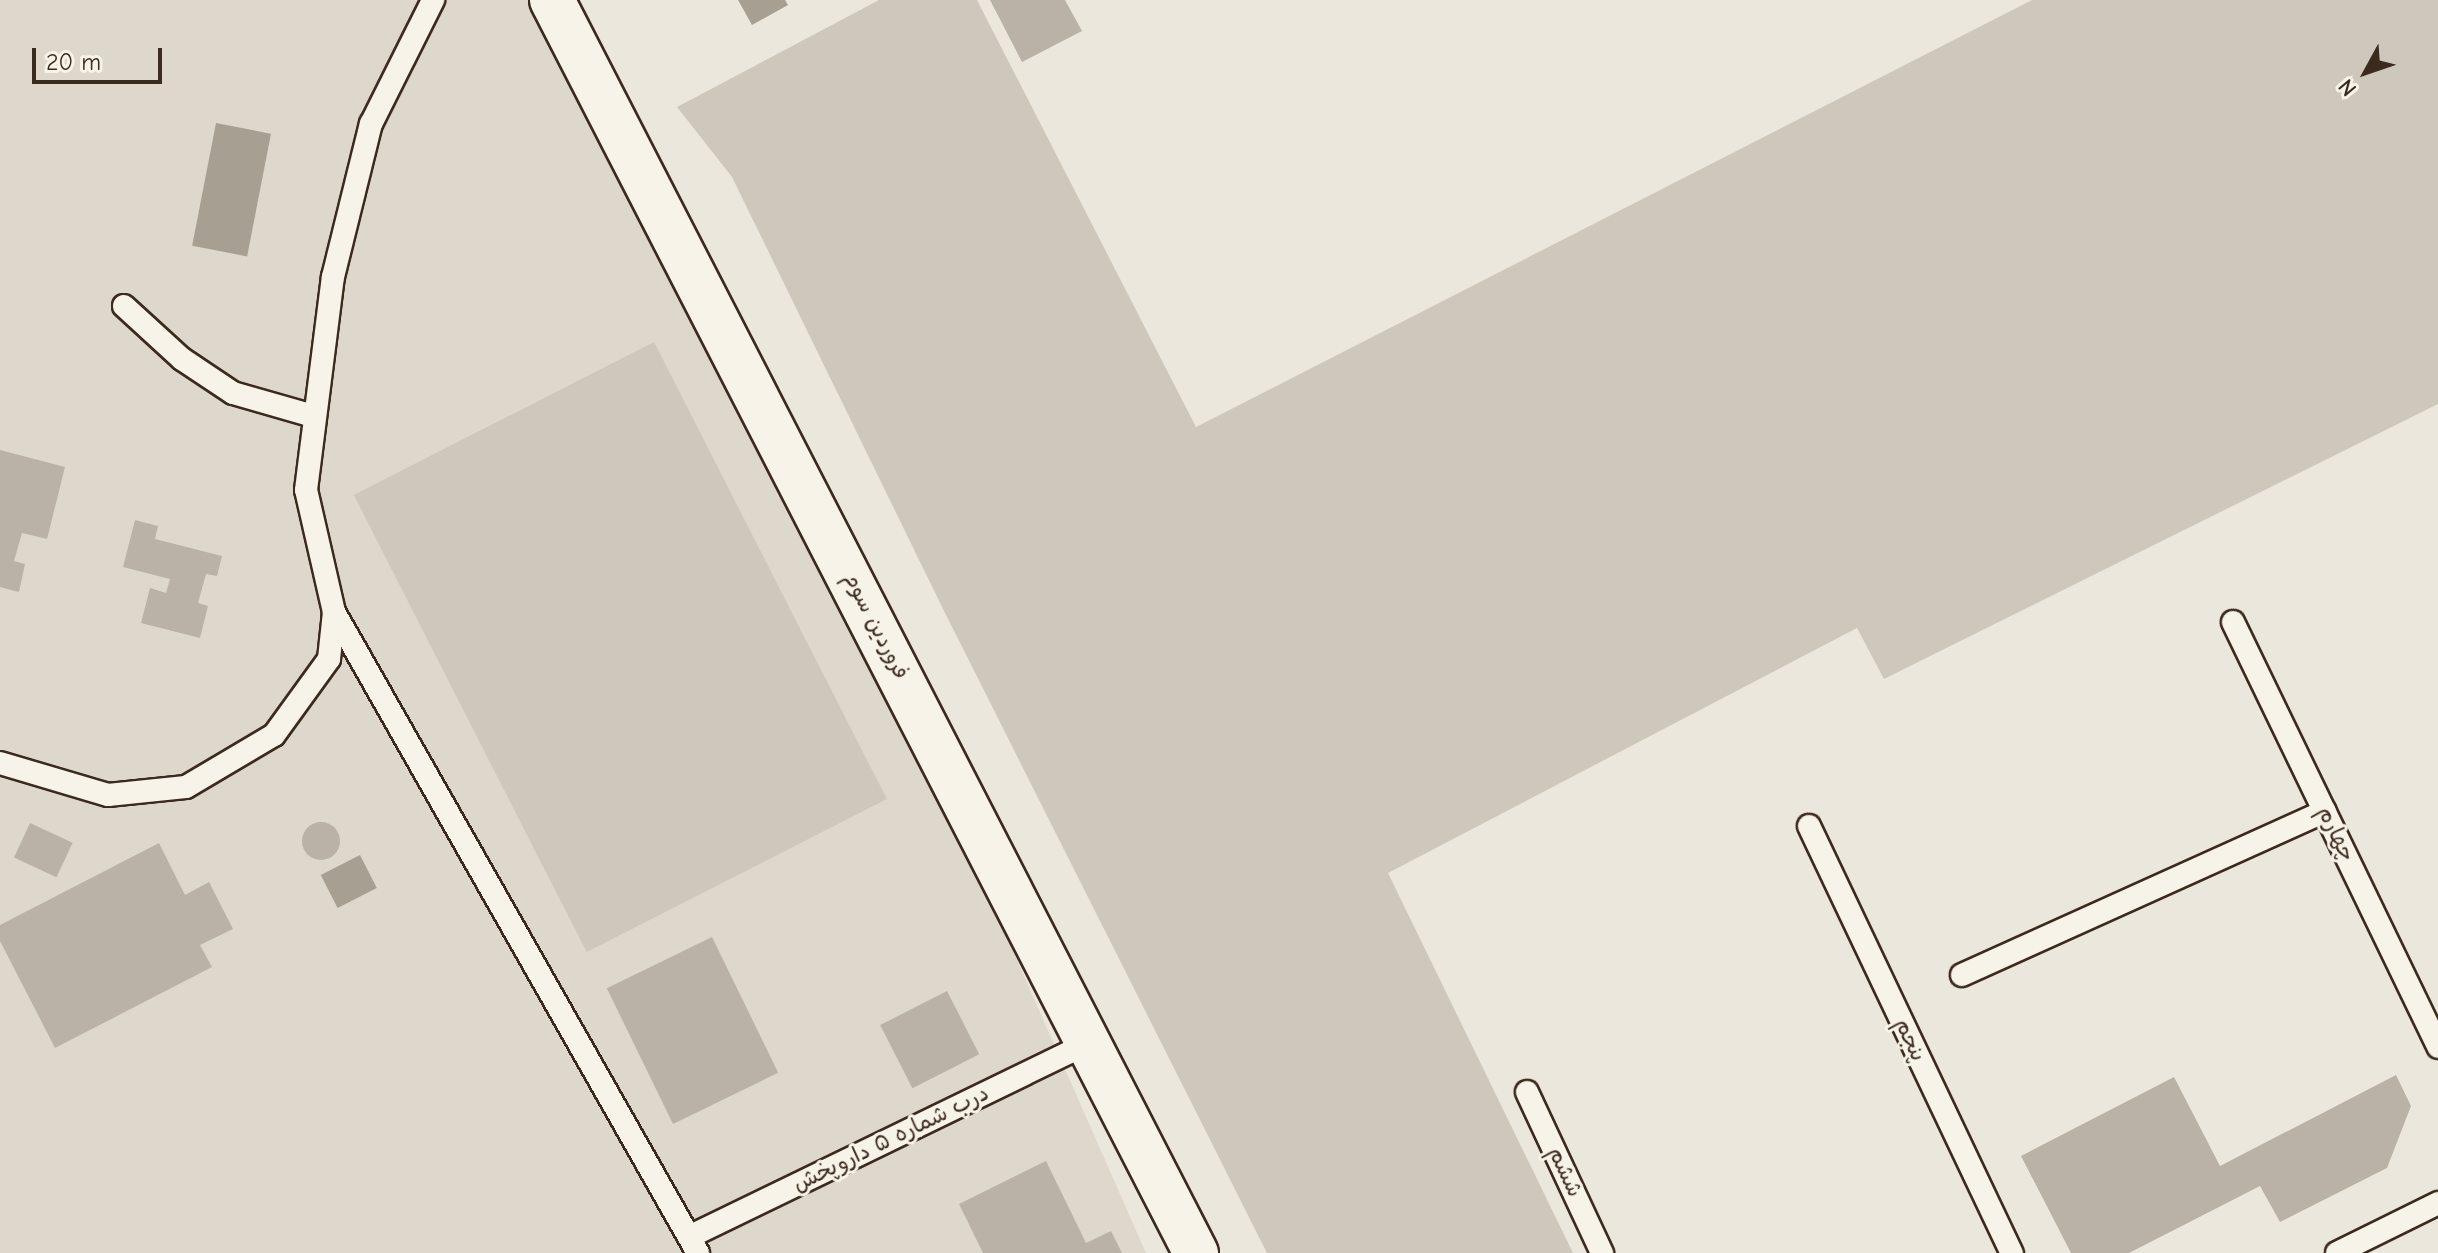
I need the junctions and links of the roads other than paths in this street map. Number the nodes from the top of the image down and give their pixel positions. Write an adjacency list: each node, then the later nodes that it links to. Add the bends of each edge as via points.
1 (433, 0): 4 (lane, via 371,124 333,277)
2 (552, 0): 11 (street, فروردین سوم)
3 (124, 306): 4 (lane, via 182,359 233,393)
4 (313, 416): 5 (lane, via 306,490)
5 (334, 612): 7 (lane, via 329,659 274,735 186,787 108,795); 15 (lane)
6 (2233, 622): 8 (lane, چهارم)
7 (0, 763)
8 (2325, 811): 10 (lane); 12 (lane, چهارم)
9 (1809, 826): 18 (lane, پنجم)
10 (1962, 975)
11 (1091, 1042): 15 (lane, درب شماره ۵ داروپخش); 16 (street, فروردین سوم)
12 (2438, 1047)
13 (1527, 1092): 17 (lane, ششم)
14 (2438, 1203): 19 (lane)
15 (694, 1245)
16 (1196, 1253)
17 (1602, 1253)
18 (2012, 1253)
19 (2337, 1253)

